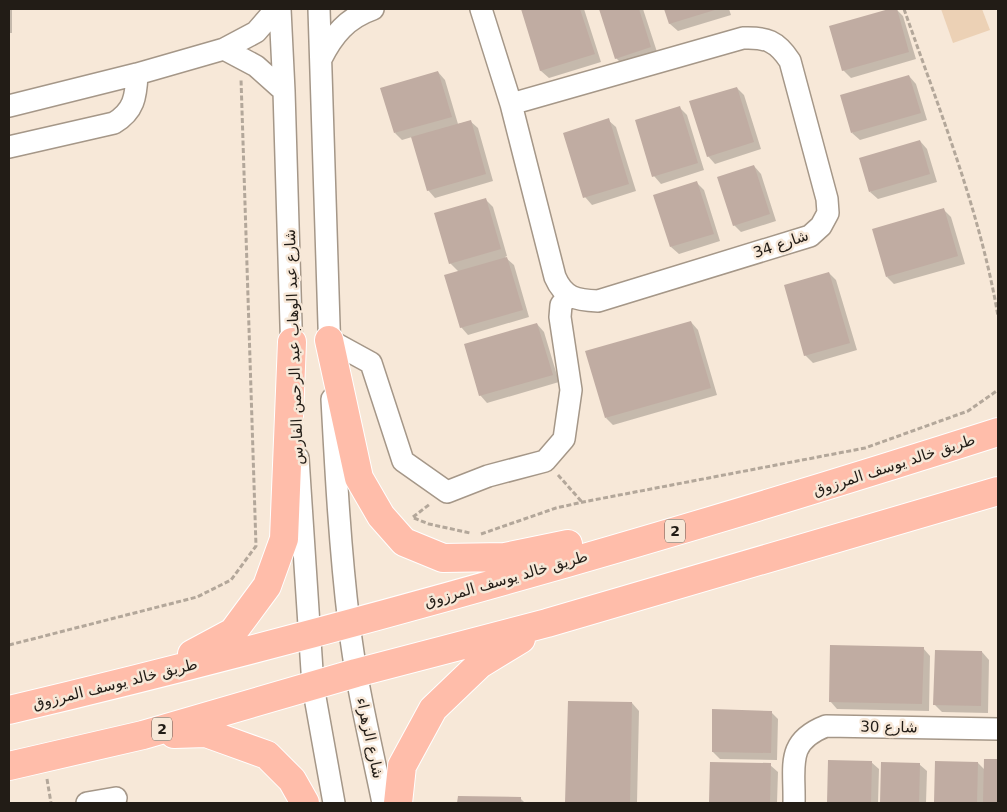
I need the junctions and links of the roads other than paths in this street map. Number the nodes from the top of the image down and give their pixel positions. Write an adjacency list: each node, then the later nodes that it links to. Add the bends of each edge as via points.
1 (278, 9): 5 (street, via 256,32); 8 (street, شارع عبد الوهاب عبد الرحمن الفارس)
2 (319, 9): 6 (street)
3 (373, 9): 6 (street, via 343,26 330,41)
4 (481, 9): 9 (street)
5 (224, 50): 7 (street); 8 (street, via 256,66)
6 (321, 60): 13 (street)
7 (137, 74): 10 (street); 11 (street, via 132,107 114,123)
8 (284, 91): 12 (street, شارع عبد الوهاب عبد الرحمن الفارس)
9 (511, 104): 16 (street, via 555,277); 16 (street, شارع 34, via 743,38 771,40 782,48 790,61 827,199 828,213 821,226 810,236 598,301)
10 (9, 106)
11 (9, 147)
12 (288, 193): 13 (street, via 302,202); 14 (street, شارع عبد الوهاب عبد الرحمن الفارس)
13 (324, 193): 15 (street)
14 (289, 233): 15 (street, via 303,224 312,224); 18 (street, شارع عبد الوهاب عبد الرحمن الفارس)
15 (326, 233): 17 (street)
16 (568, 297): 17 (street, via 561,305 560,318 571,390 564,439 545,460 447,492 403,462 371,363)
17 (329, 340): 21 (main road, via 360,478 381,516 404,542 443,558 505,557); 22 (street, via 338,512)
18 (292, 342): 24 (street, شارع عبد الوهاب عبد الرحمن الفارس); 26 (main road, via 284,539 267,586 233,632)
19 (998, 432): 21 (main road, طريق خالد يوسف المرزوق / 2)
20 (998, 491): 23 (main road, 2)
21 (771, 504): 22 (main road, طريق خالد يوسف المرزوق / 2)
22 (349, 623): 24 (main road, طريق خالد يوسف المرزوق / 2); 25 (street)
23 (547, 623): 25 (main road, 2); 37 (main road, via 480,664 433,709 402,766)
24 (308, 634): 26 (main road, طريق خالد يوسف المرزوق / 2); 27 (street, شارع عبد الوهاب عبد الرحمن الفارس)
25 (356, 673): 27 (main road, 2); 36 (street, شارع الزهراء)
26 (149, 677): 28 (main road, طريق خالد يوسف المرزوق / 2)
27 (314, 686): 30 (main road, 2); 35 (street)
28 (9, 710)
29 (998, 729): 38 (street, شارع 30, via 826,726 804,737 798,745)
30 (143, 735): 31 (main road, 2); 34 (main road, via 206,734 267,755 292,780)
31 (9, 766)
32 (116, 798): 33 (street)
33 (87, 803)
34 (305, 803)
35 (334, 803)
36 (383, 803)
37 (398, 803)
38 (794, 803)

